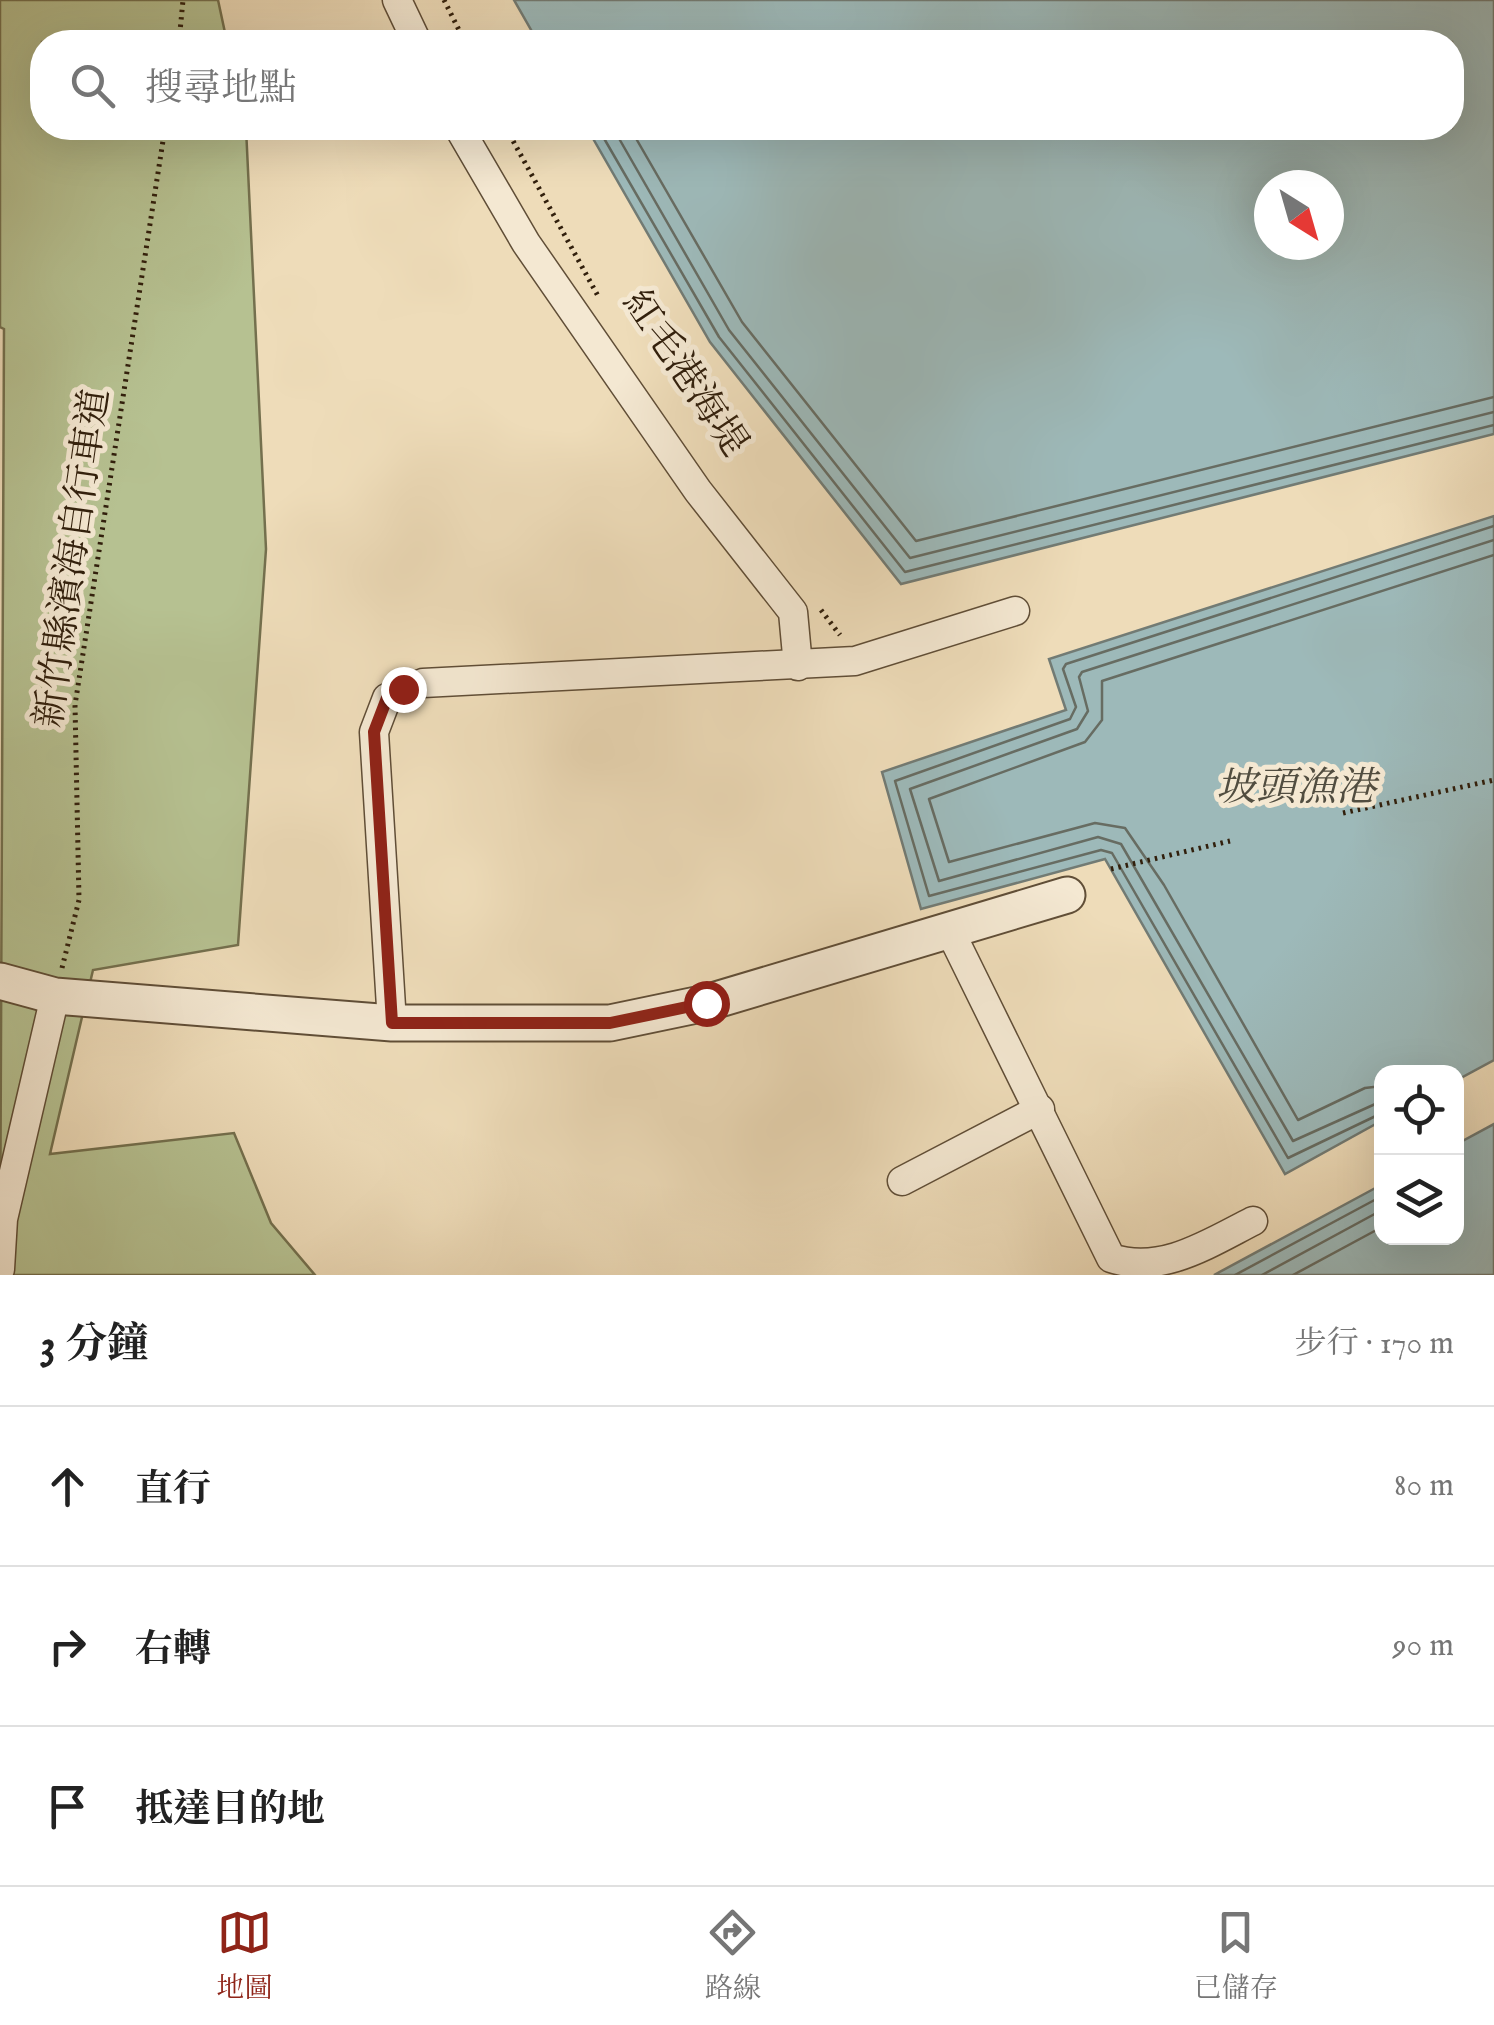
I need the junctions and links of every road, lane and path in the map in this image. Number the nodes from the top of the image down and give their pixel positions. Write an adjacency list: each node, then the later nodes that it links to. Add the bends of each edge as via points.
1 (184, 0): 4 (path)
2 (397, 0): 5 (street)
3 (444, 0): 6 (path)
4 (180, 30)
5 (412, 30)
6 (459, 30)
7 (164, 140): 22 (path, 新竹縣濱海自行車道, via 76,705 79,900)
8 (466, 140): 14 (street, via 526,243 698,492 793,612)
9 (513, 140): 10 (path, 紅毛港海堤)
10 (604, 306)
11 (818, 607): 13 (path)
12 (1015, 611): 14 (street, via 855,661)
13 (840, 635)
14 (798, 666): 23 (street, via 423,683 387,698 374,732)
15 (1494, 780): 16 (path)
16 (1343, 812)
17 (1230, 840): 18 (path)
18 (1111, 870)
19 (1067, 895): 20 (street)
20 (950, 931): 23 (street, via 706,1003 610,1023); 24 (street)
21 (0, 981): 22 (street)
22 (55, 996): 23 (street); 27 (street, via 2,1219)
23 (392, 1023)
24 (1040, 1109): 25 (street); 26 (street, via 1110,1258 1149,1269)
25 (902, 1182)
26 (1253, 1221)
27 (0, 1270)

